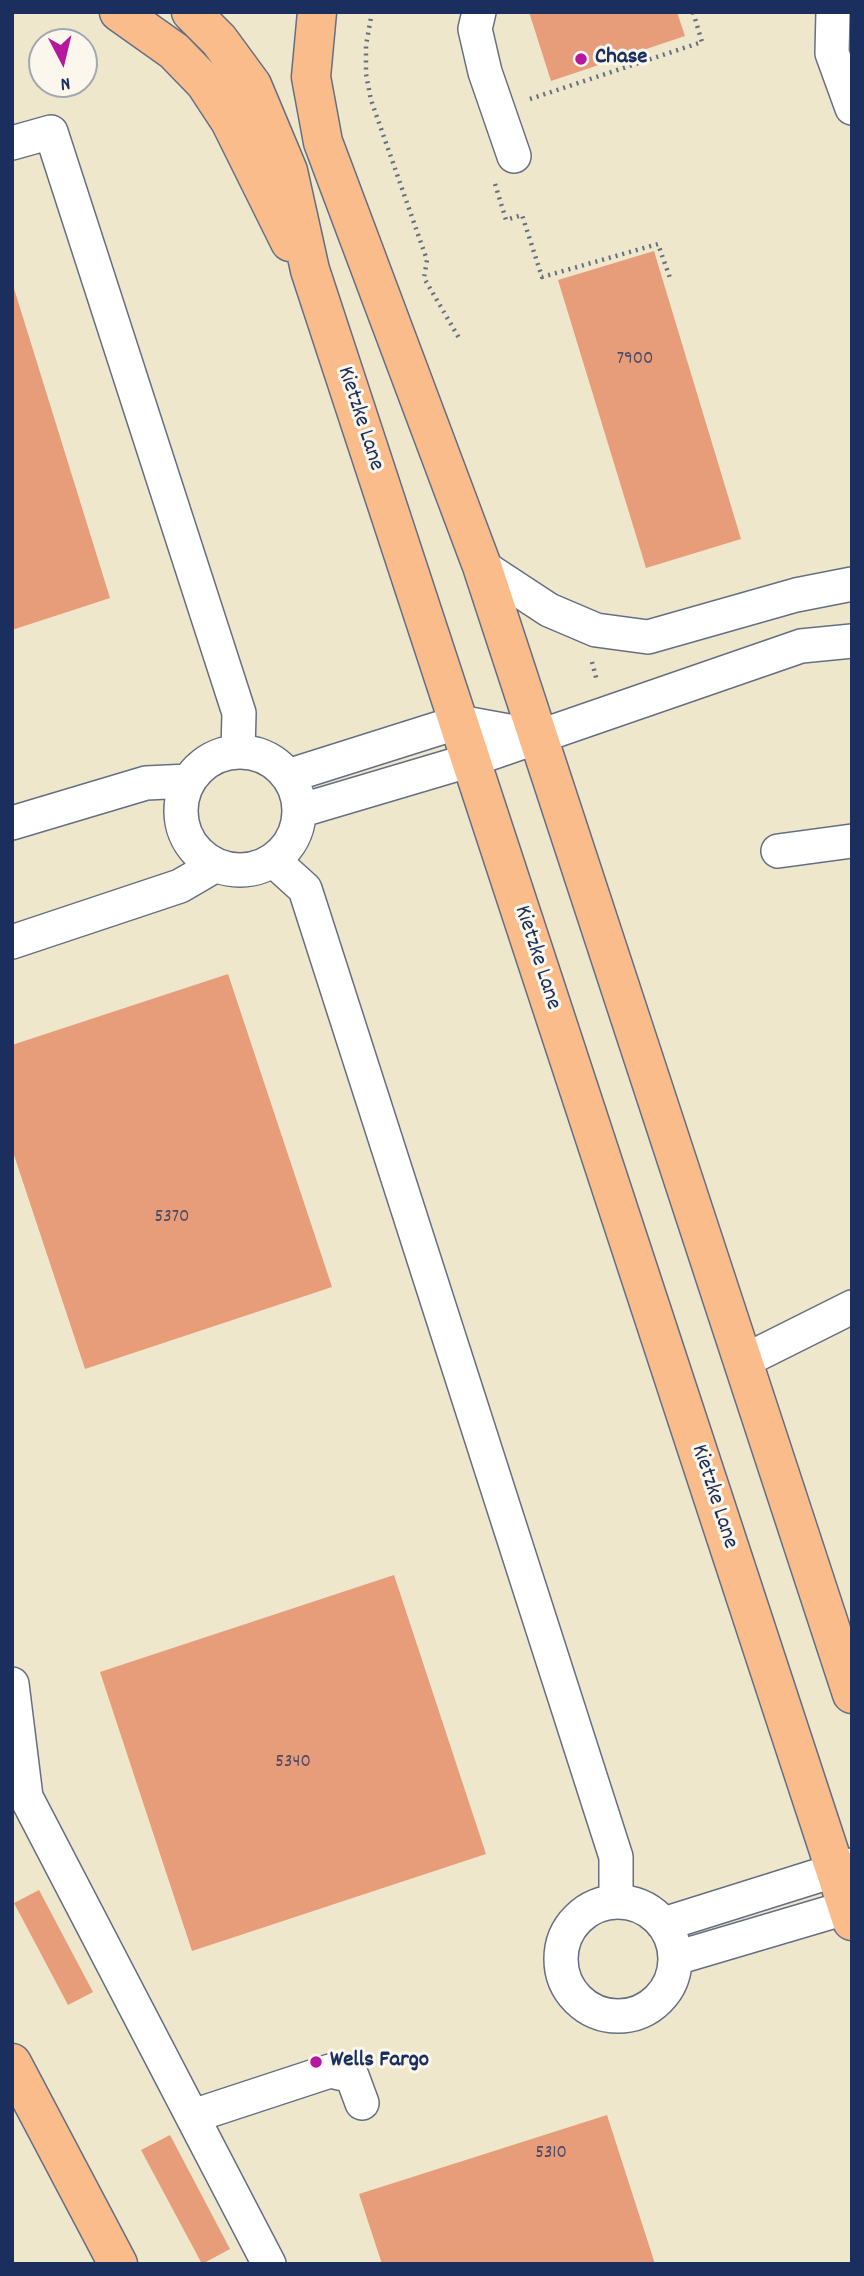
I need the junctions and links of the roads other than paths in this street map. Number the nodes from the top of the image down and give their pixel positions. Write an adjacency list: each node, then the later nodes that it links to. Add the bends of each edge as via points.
1 (119, 12): 9 (main road, via 173,51 205,83 231,120 288,239)
2 (191, 12): 9 (main road, Kietzke Lane, via 219,40 252,85 270,122 288,171)
3 (317, 12): 10 (main road, via 311,77 323,142)
4 (479, 12): 8 (street, via 475,29 498,110)
5 (833, 12): 6 (street, via 832,53)
6 (852, 108)
7 (12, 143): 15 (street, via 51,132 239,713)
8 (504, 169)
9 (310, 270): 13 (main road, Kietzke Lane)
10 (482, 566): 11 (street, via 549,610 596,630 648,637); 14 (main road)
11 (852, 584)
12 (852, 641): 14 (street, via 801,646)
13 (459, 722): 14 (street); 16 (main road, Kietzke Lane); 17 (street)
14 (538, 737): 16 (street); 27 (main road)
15 (238, 752): 17 (street, via 257,754); 18 (street, via 219,755)
16 (471, 760): 19 (street); 30 (main road, Kietzke Lane)
17 (288, 776): 19 (street)
18 (189, 781): 20 (street, via 146,783); 24 (street, via 181,819 187,839)
19 (299, 811): 23 (street, via 296,830)
20 (12, 823)
21 (852, 841): 22 (street)
22 (778, 851)
23 (273, 860): 24 (street, via 236,870); 31 (street, via 305,889 617,1857)
24 (216, 865): 25 (street, via 180,886)
25 (12, 942)
26 (852, 1307): 27 (street)
27 (742, 1362): 29 (main road)
28 (12, 1684): 37 (street, via 26,1797)
29 (852, 1694)
30 (843, 1867): 32 (main road, Kietzke Lane); 33 (street)
31 (616, 1901): 33 (street, via 651,1911); 34 (street, via 581,1915 568,1930 561,1949 561,1968 580,2003 617,2017 637,2014 666,1992)
32 (850, 1911): 34 (street)
33 (664, 1924): 34 (street)
34 (676, 1958)
35 (12, 2063): 38 (main road)
36 (362, 2103): 37 (street, via 352,2077 330,2071)
37 (192, 2116): 39 (street)
38 (118, 2264)
39 (269, 2264)

